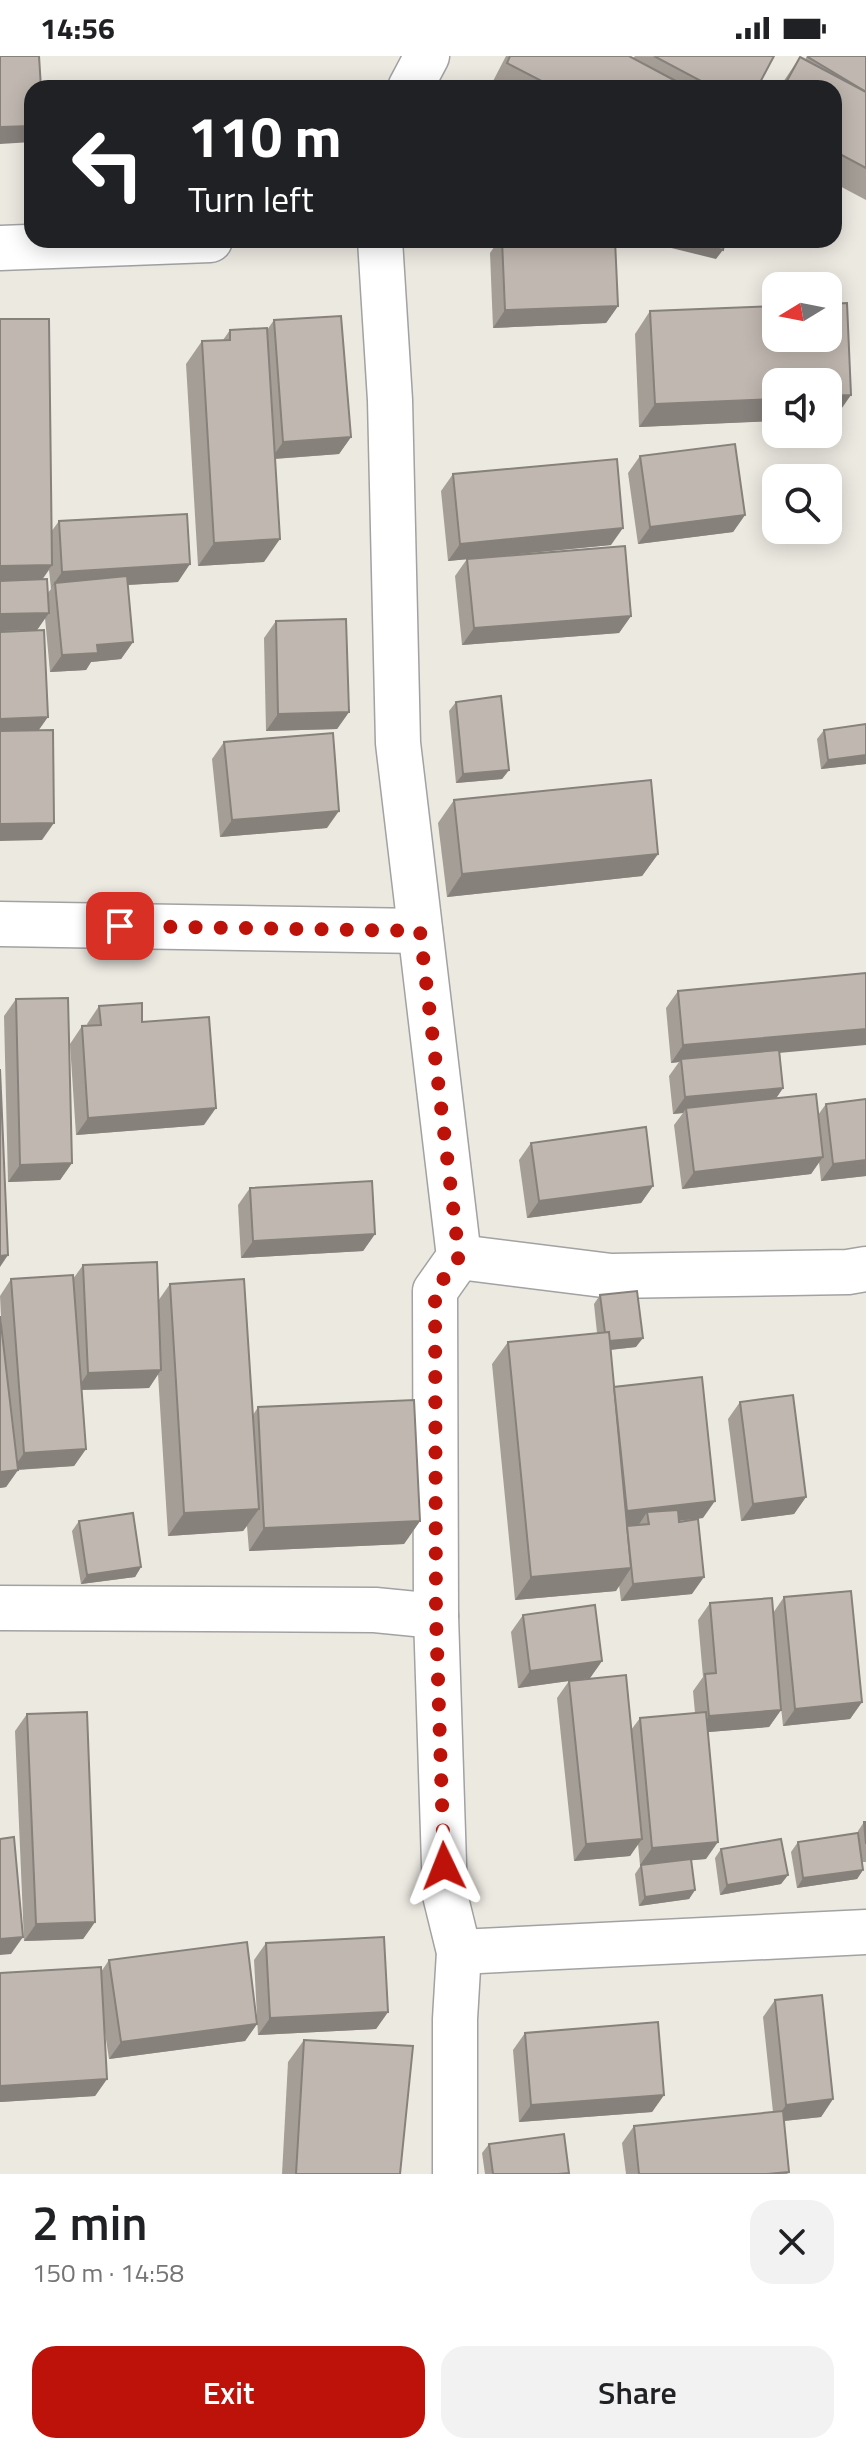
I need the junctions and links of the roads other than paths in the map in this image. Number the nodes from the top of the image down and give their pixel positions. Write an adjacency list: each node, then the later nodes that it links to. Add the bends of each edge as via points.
1 (427, 56): 2 (street)
2 (414, 80)
3 (24, 247): 4 (street)
4 (0, 248)
5 (380, 248): 7 (street, via 390,400 398,743)
6 (0, 924): 7 (street)
7 (420, 931): 8 (street)
8 (459, 1257): 9 (street, via 611,1276); 11 (street, via 435,1291)
9 (866, 1269)
10 (0, 1608): 11 (street, via 375,1610)
11 (436, 1616): 13 (street, via 445,1895)
12 (866, 1932): 13 (street)
13 (459, 1952): 14 (street)
14 (455, 2174)

